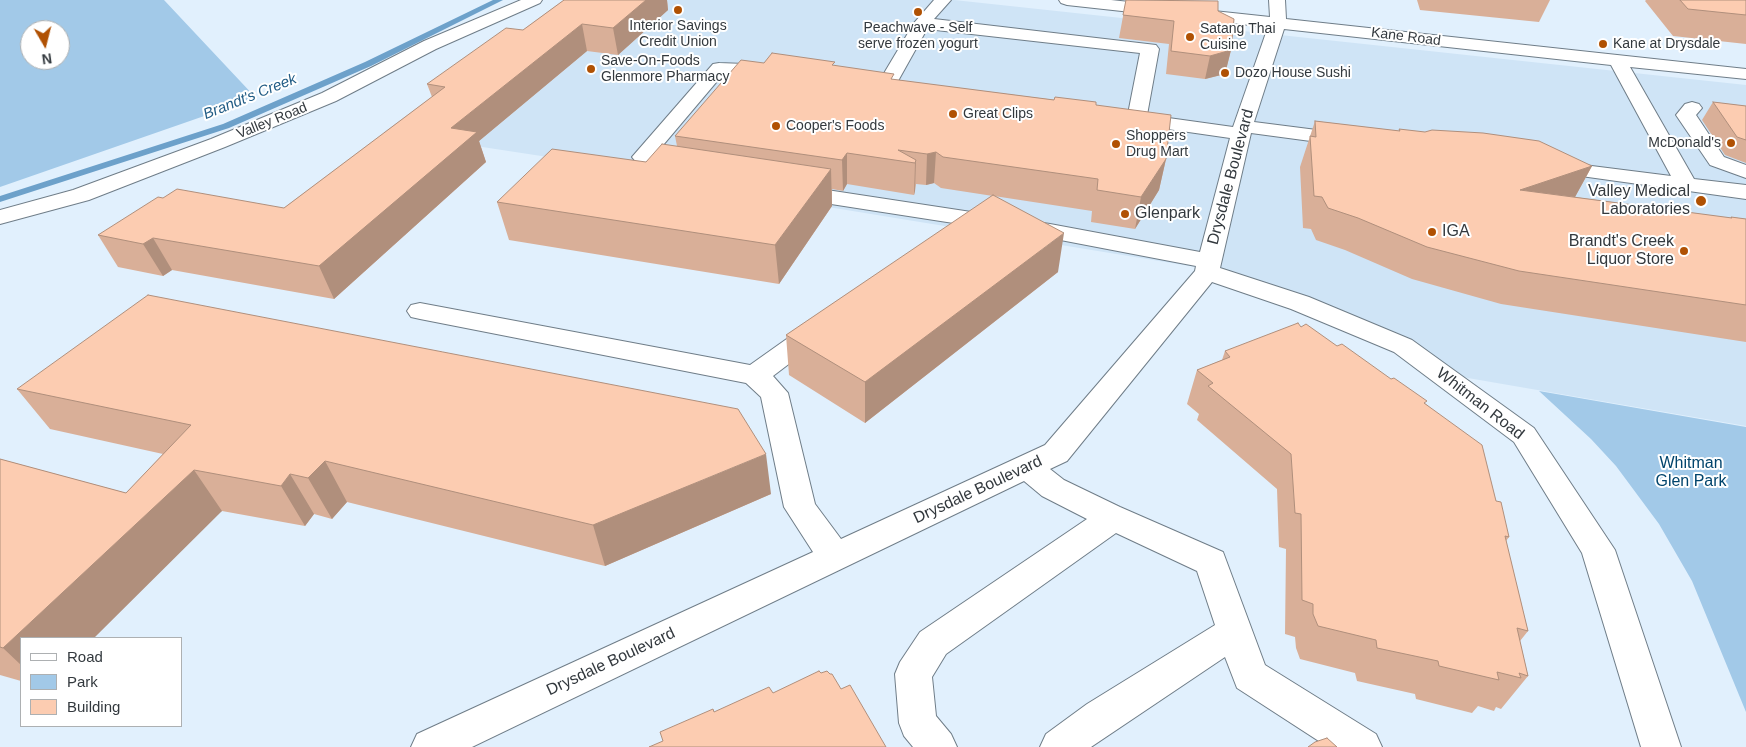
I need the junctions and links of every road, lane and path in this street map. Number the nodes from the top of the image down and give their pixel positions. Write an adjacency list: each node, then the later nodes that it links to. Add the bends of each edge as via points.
1 (534, 0): 21 (street, Valley Road, via 430,46 329,97 218,143 81,195)
2 (942, 0): 5 (street)
3 (1066, 0): 4 (street, Kane Road)
4 (1278, 11): 6 (street, Kane Road); 13 (street, Drysdale Boulevard)
5 (922, 24): 9 (street, via 876,84); 12 (street, via 1150,50)
6 (1618, 61): 8 (street, Kane Road); 18 (street)
7 (790, 73): 17 (street, via 719,68 642,157 654,170)
8 (1746, 74)
9 (925, 90)
10 (1692, 108): 16 (street, via 1686,115 1717,161)
11 (1118, 117): 12 (street)
12 (1137, 119): 13 (street)
13 (1242, 130): 14 (street); 22 (street, Drysdale Boulevard)
14 (1369, 142)
15 (1528, 164): 18 (street)
16 (1746, 172)
17 (702, 178)
18 (1686, 184): 20 (street)
19 (779, 190): 22 (street, Whitman Road, via 1050,231)
20 (1746, 192)
21 (0, 218)
22 (1208, 266): 26 (street, Drysdale Boulevard, via 1056,453); 34 (street, Whitman Road, via 1403,346 1524,435 1598,550)
23 (420, 311): 25 (street)
24 (814, 332): 25 (street)
25 (755, 375): 28 (street, via 774,393 800,507)
26 (1027, 467): 27 (street, via 1053,488); 28 (street, Drysdale Boulevard)
27 (1114, 518): 29 (street, via 1211,562); 31 (street, via 933,643 913,674 918,724)
28 (835, 557): 30 (street, Drysdale Boulevard)
29 (1235, 632): 32 (street, via 1101,717); 33 (street, via 1250,676)
30 (431, 747)
31 (937, 747)
32 (1060, 747)
33 (1362, 747)
34 (1661, 747)

